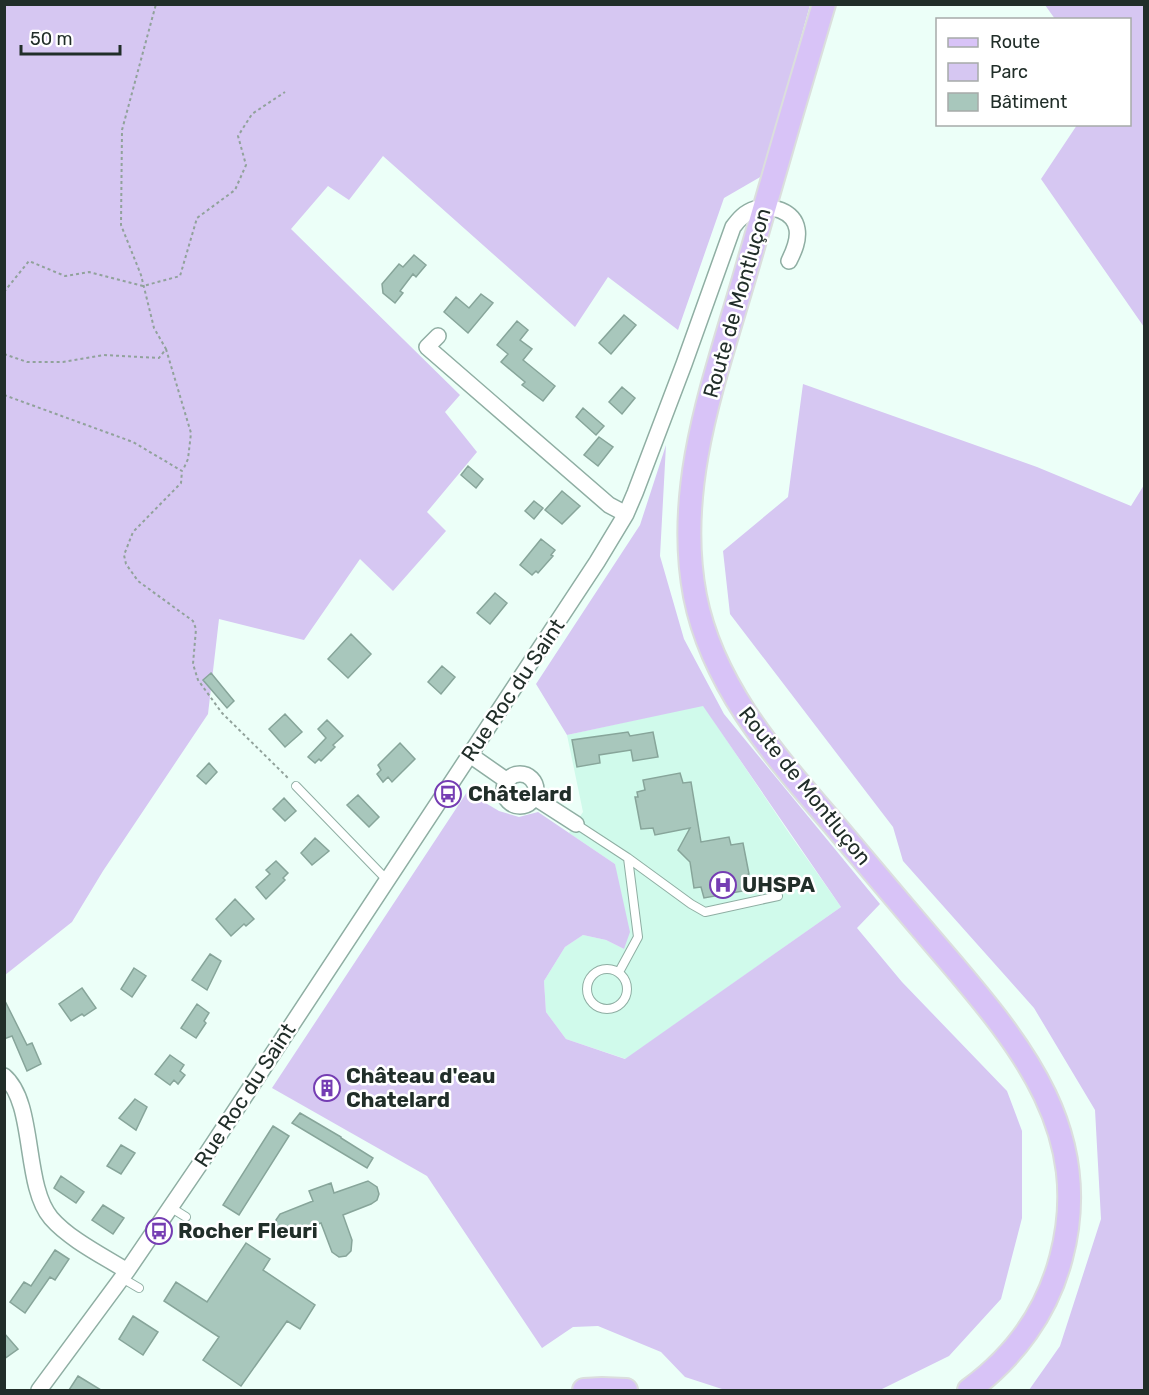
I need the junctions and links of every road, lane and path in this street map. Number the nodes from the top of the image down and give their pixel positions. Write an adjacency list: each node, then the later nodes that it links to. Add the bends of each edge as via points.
1 (156, 4): 7 (path, via 122,130 121,225)
2 (824, 4): 5 (main road, Route de Montluçon)
3 (833, 4): 5 (main road, Route de Montluçon)
4 (285, 92): 7 (path, via 252,114 238,136 246,165 235,190 197,218 180,276)
5 (771, 208): 6 (street, via 794,220 797,241); 14 (street, Rue Roc du Saint, via 745,214 730,232); 32 (main road, Route de Montluçon, via 714,382 693,474 688,552 695,597 710,647 755,728 985,1003 1020,1049 1052,1107 1069,1180 1068,1222 1054,1282 1017,1345 995,1370); 33 (main road, Route de Montluçon, via 709,466 700,523 705,592 729,667 767,729 1006,1013 1041,1064 1063,1112 1076,1160 1078,1193 1077,1227 1068,1267 1038,1333 1018,1359)
6 (789, 261)
7 (143, 286): 8 (path, via 89,272 65,276 29,261); 10 (path, via 154,328)
8 (4, 292)
9 (438, 336): 14 (street, via 427,347 609,505)
10 (166, 349): 11 (path, via 159,358 104,355 63,362 27,362); 13 (path, via 191,433 188,459)
11 (4, 354)
12 (4, 395): 13 (path, via 133,442)
13 (182, 471): 17 (path, via 181,483 133,532 124,555 126,564 138,581 193,621 193,664 198,680 222,713)
14 (626, 514): 15 (street, Rue Roc du Saint)
15 (470, 755): 16 (street); 21 (street, Rue Roc du Saint)
16 (507, 780): 18 (street, via 520,773 530,777 536,786); 18 (street, via 505,796 511,804 522,806)
17 (296, 786): 21 (lane)
18 (534, 797): 19 (street)
19 (576, 824): 20 (lane)
20 (628, 858): 22 (lane, via 705,912); 23 (lane, via 638,938)
21 (387, 880): 25 (street, Rue Roc du Saint)
22 (778, 896)
23 (620, 972): 23 (lane, via 627,983 623,1002 611,1009 598,1007 587,991 590,978 607,968)
24 (4, 1076): 27 (street, via 21,1103 40,1197 50,1217)
25 (170, 1207): 26 (lane); 27 (street, Rue Roc du Saint)
26 (186, 1217)
27 (124, 1274): 28 (lane); 29 (street, Rue Roc du Saint)
28 (139, 1288)
29 (39, 1390)
30 (584, 1390): 31 (main road)
31 (626, 1390)
32 (969, 1390)
33 (985, 1390)

